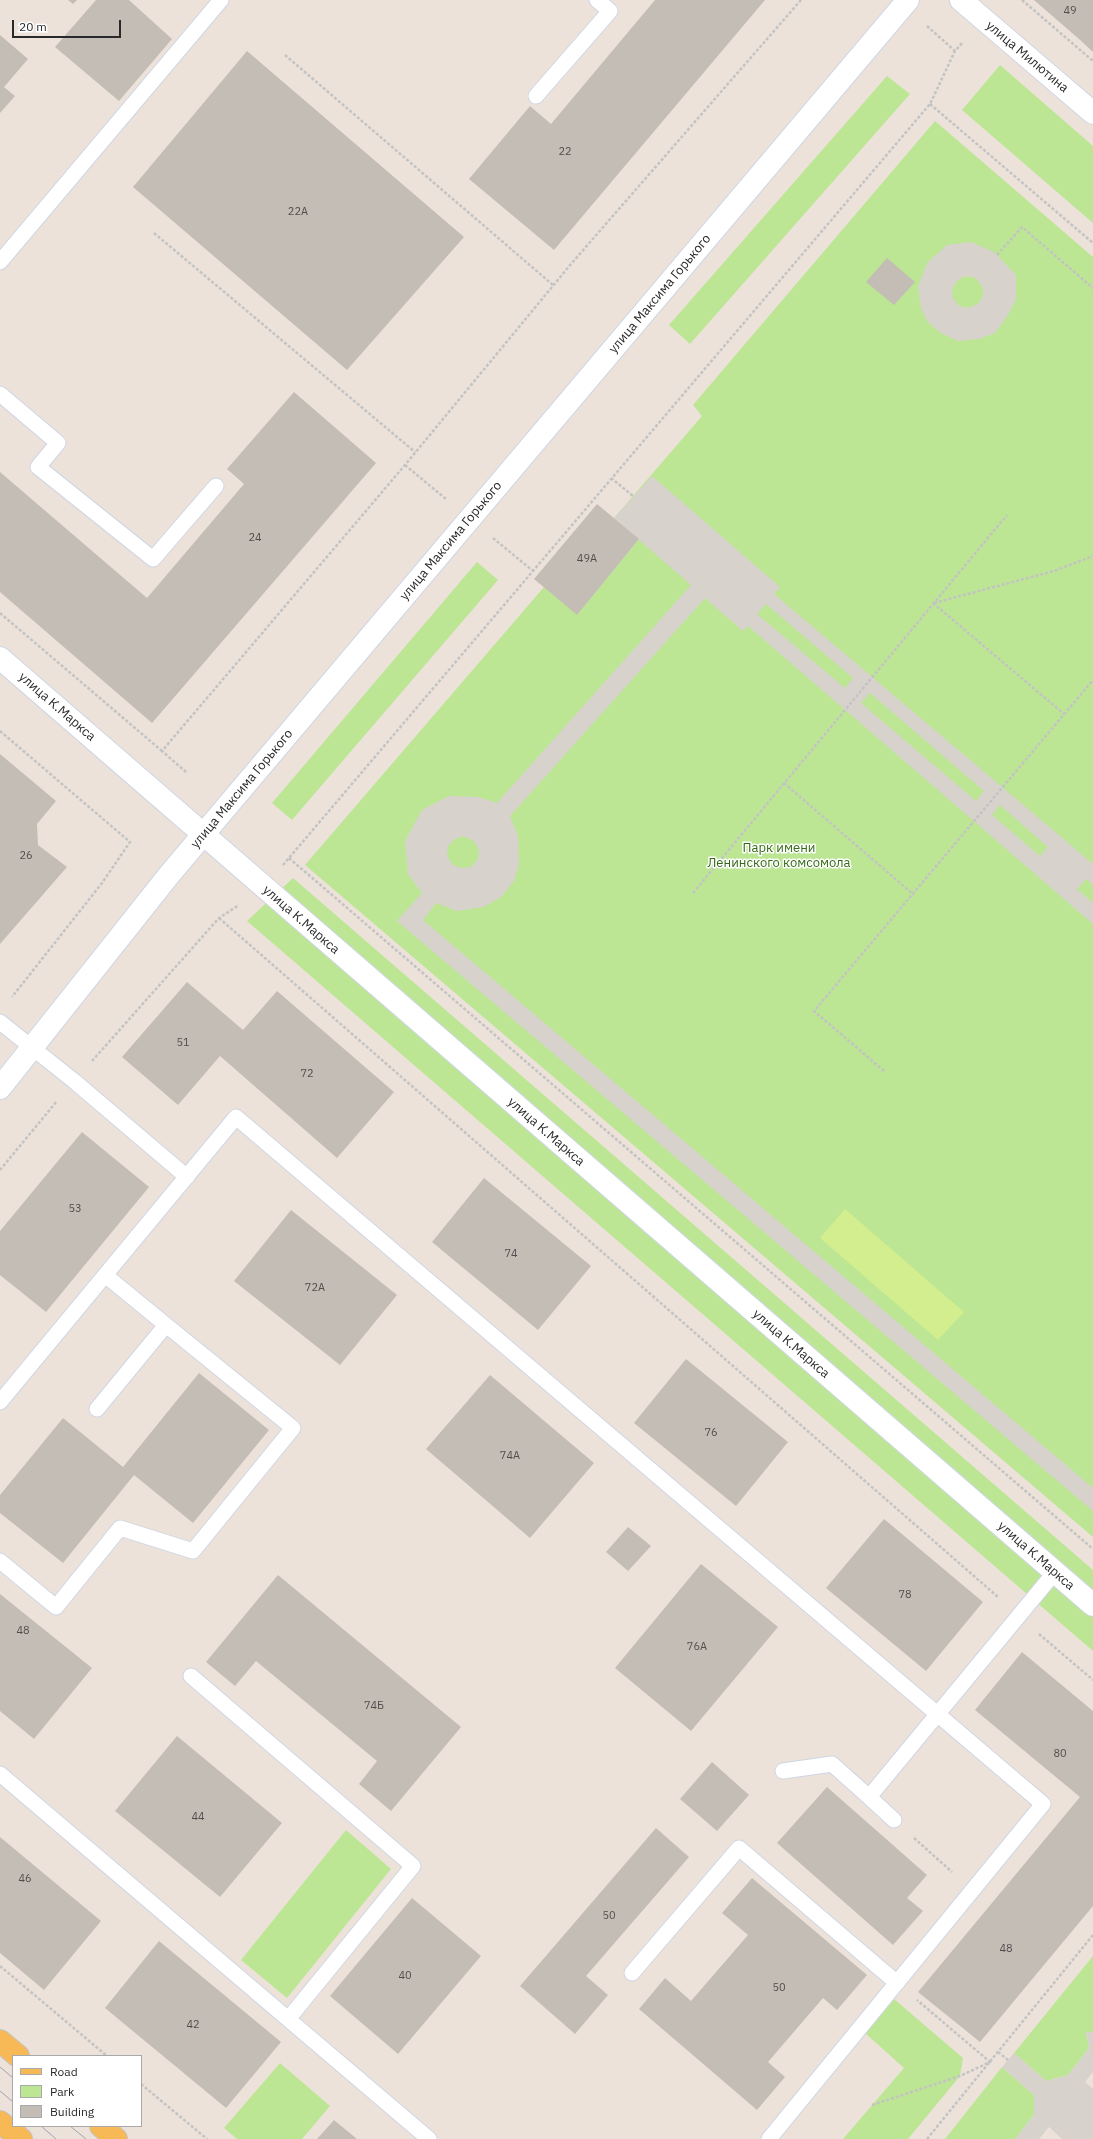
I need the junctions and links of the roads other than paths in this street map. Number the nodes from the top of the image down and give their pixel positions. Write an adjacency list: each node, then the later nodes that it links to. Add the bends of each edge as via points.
1 (221, 0): 7 (lane)
2 (597, 0): 5 (lane, via 610,11)
3 (908, 0): 11 (street, улица Максима Горького)
4 (960, 0): 6 (street, улица Милютина)
5 (536, 96)
6 (1093, 113)
7 (0, 262)
8 (0, 394): 9 (lane, via 58,443 38,467 153,559)
9 (216, 486)
10 (0, 658): 11 (street, улица К.Маркса)
11 (203, 835): 13 (street, улица Максима Горького); 21 (street, улица К.Маркса)
12 (0, 1022): 13 (lane)
13 (33, 1048): 14 (street, улица Максима Горького); 15 (lane)
14 (0, 1088)
15 (186, 1177): 16 (lane); 24 (lane, via 236,1117)
16 (105, 1275): 17 (lane); 18 (lane)
17 (166, 1325): 19 (lane); 20 (lane, via 293,1428 193,1551 120,1528 56,1607)
18 (0, 1402)
19 (97, 1409)
20 (0, 1562)
21 (1055, 1572): 22 (street, улица К.Маркса); 24 (lane)
22 (1093, 1605)
23 (190, 1676): 31 (lane, via 413,1866)
24 (937, 1714): 27 (lane); 30 (lane, via 1043,1804)
25 (783, 1771): 27 (lane, via 832,1764)
26 (0, 1774): 31 (lane)
27 (869, 1797): 28 (lane)
28 (894, 1820)
29 (632, 1973): 30 (lane, via 739,1848)
30 (897, 1983): 39 (lane)
31 (289, 2018): 38 (lane)
32 (0, 2041): 33 (main road)
33 (17, 2055)
34 (0, 2122): 36 (main road)
35 (101, 2127): 37 (main road)
36 (21, 2139)
37 (116, 2139)
38 (429, 2139)
39 (770, 2139)

